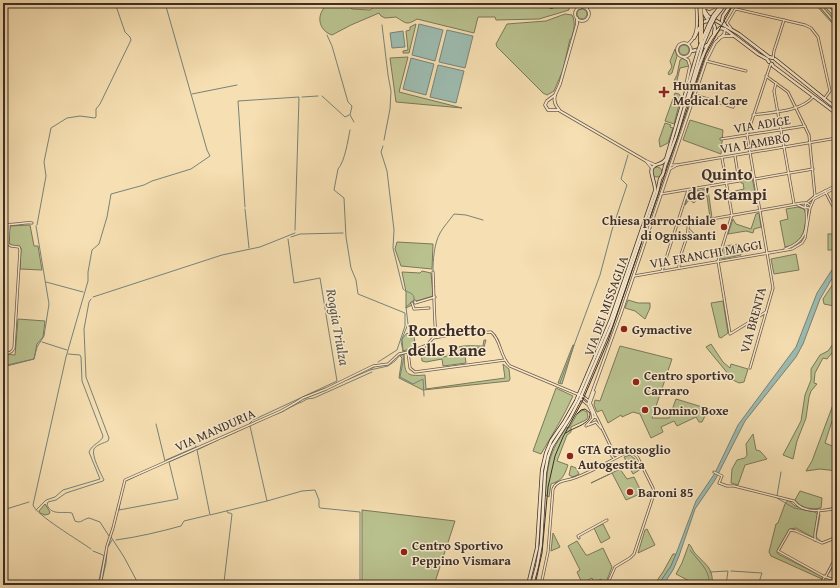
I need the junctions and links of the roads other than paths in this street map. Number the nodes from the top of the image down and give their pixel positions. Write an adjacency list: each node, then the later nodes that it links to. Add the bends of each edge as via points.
1 (542, 3): 4 (highway, via 551,6)
2 (549, 3): 3 (highway)
3 (556, 3)
4 (562, 3)
5 (586, 3): 13 (street); 16 (street)
6 (696, 3): 29 (street)
7 (724, 3): 20 (main road, bridge)
8 (732, 3): 24 (main road, via 722,20)
9 (739, 3): 14 (street)
10 (818, 3): 21 (street)
11 (704, 4): 12 (main road); 15 (main road); 32 (highway, bridge, via 701,20)
12 (717, 4)
13 (580, 8): 16 (street); 17 (street, via 575,13)
14 (736, 9): 18 (street); 24 (street, via 727,23)
15 (704, 10): 20 (main road, via 704,16); 23 (main road)
16 (588, 11): 19 (street, via 588,18)
17 (576, 18): 19 (street); 22 (street)
18 (784, 20): 38 (street); 47 (street, via 805,25 818,37 830,91)
19 (581, 21): 22 (street)
20 (711, 23): 23 (main road); 29 (main road, via 701,24); 31 (main road, via 715,28); 32 (main road)
21 (835, 23)
22 (577, 24): 44 (street, via 563,76)
23 (723, 27): 24 (main road); 25 (street); 26 (main road); 31 (main road, via 717,30)
24 (735, 32): 27 (main road)
25 (724, 34): 26 (street); 30 (street)
26 (731, 34): 27 (main road); 28 (main road)
27 (739, 34): 38 (main road, via 769,57)
28 (734, 36): 30 (street); 40 (main road)
29 (694, 38): 33 (street)
30 (718, 38): 39 (street, VIA DEI MISSAGLIA)
31 (712, 39): 34 (main road)
32 (702, 43): 36 (main road, bridge)
33 (688, 44): 35 (street); 37 (street, via 682,43 678,47 678,52)
34 (709, 44): 35 (main road); 60 (main road)
35 (692, 51): 37 (street, via 690,55)
36 (700, 51): 60 (main road); 73 (main road, via 666,159)
37 (683, 57): 50 (street, via 688,60 690,66)
38 (774, 58): 40 (main road, via 770,59); 40 (main road, via 775,62); 47 (main road)
39 (706, 61): 41 (street); 45 (street, VIA DEI MISSAGLIA)
40 (771, 63): 42 (street); 46 (main road)
41 (746, 71)
42 (766, 76): 43 (street); 59 (street)
43 (776, 83): 53 (street, via 788,92); 57 (street, via 774,91)
44 (555, 95): 48 (street); 49 (street)
45 (695, 95): 51 (street, via 733,107); 72 (street, VIA DEI MISSAGLIA)
46 (813, 96): 53 (street); 58 (main road)
47 (824, 99): 54 (main road)
48 (550, 100): 49 (street); 55 (street, via 545,107)
49 (554, 101): 52 (street)
50 (682, 101)
51 (734, 103)
52 (556, 106): 55 (street); 56 (street)
53 (796, 108): 57 (street); 61 (street)
54 (837, 109)
55 (553, 110): 56 (street)
56 (560, 110): 71 (street)
57 (778, 111): 59 (street); 62 (street)
58 (837, 114)
59 (753, 115): 63 (street)
60 (680, 121): 79 (main road, VIA DEI MISSAGLIA)
61 (805, 126): 62 (street, VIA ADIGE); 66 (street)
62 (780, 130): 63 (street, VIA ADIGE); 67 (street)
63 (747, 135): 65 (street, VIA ADIGE); 68 (street, VIA BRENTA)
64 (837, 138): 66 (street, VIA LAMBRO)
65 (721, 139)
66 (810, 142): 67 (street, VIA LAMBRO); 78 (street)
67 (784, 147): 68 (street, VIA LAMBRO); 81 (street)
68 (750, 153): 69 (street, VIA LAMBRO); 80 (street, VIA BRENTA)
69 (735, 156): 70 (street, VIA LAMBRO); 82 (street)
70 (722, 158): 75 (street, VIA LAMBRO); 86 (street)
71 (646, 161): 73 (street); 76 (street)
72 (672, 162): 74 (street, VIA DEI MISSAGLIA); 75 (street)
73 (657, 165): 76 (main road); 79 (main road)
74 (671, 165): 75 (street); 77 (street, VIA DEI MISSAGLIA)
75 (677, 165): 77 (street)
76 (652, 168): 83 (main road, VIA DEI MISSAGLIA)
77 (670, 169): 90 (street, VIA DEI MISSAGLIA)
78 (813, 169): 81 (street); 91 (street)
79 (663, 170): 84 (main road, VIA DEI MISSAGLIA, via 664,174)
80 (752, 172): 82 (street); 85 (street, VIA BRENTA)
81 (788, 173): 85 (street); 93 (street)
82 (738, 175): 86 (street, via 739,181)
83 (653, 177): 84 (main road); 125 (main road, VIA DEI MISSAGLIA, via 655,191 611,319)
84 (661, 177): 125 (main road, VIA DEI MISSAGLIA, via 614,317)
85 (754, 179): 96 (street, VIA BRENTA)
86 (727, 183): 88 (street); 97 (street)
87 (837, 186): 89 (street)
88 (688, 190): 90 (street); 102 (street)
89 (826, 192): 91 (street); 94 (street, via 814,199); 104 (street, via 836,212)
90 (661, 194): 112 (street, VIA DEI MISSAGLIA)
91 (815, 196): 92 (street)
92 (806, 203): 93 (street); 94 (street); 95 (street, VIA FRANCHI MAGGI)
93 (795, 204): 95 (street); 96 (street)
94 (810, 207): 95 (street); 106 (street, VIA FRANCHI MAGGI, via 805,238 797,247)
95 (805, 208): 106 (street, VIA FRANCHI MAGGI, via 807,217 803,238 795,246)
96 (760, 210): 97 (street); 107 (street, VIA BRENTA)
97 (732, 215): 100 (street); 108 (street)
98 (3, 224): 101 (street)
99 (32, 224): 101 (street)
100 (688, 224): 102 (street); 103 (street)
101 (8, 225): 121 (street, via 8,245 19,247 20,250 14,348 9,353)
102 (677, 225): 110 (street)
103 (689, 230): 105 (street); 105 (street, via 693,234)
104 (834, 230)
105 (688, 233): 109 (street)
106 (781, 250): 107 (street, VIA FRANCHI MAGGI)
107 (767, 253): 108 (street, VIA FRANCHI MAGGI); 119 (street, VIA BRENTA, via 773,288)
108 (718, 261): 109 (street, VIA FRANCHI MAGGI); 119 (street, via 730,334)
109 (679, 268): 110 (street, VIA FRANCHI MAGGI)
110 (662, 271): 112 (street, VIA FRANCHI MAGGI)
111 (433, 272): 113 (street)
112 (634, 276): 126 (street, VIA DEI MISSAGLIA)
113 (434, 297): 115 (street); 120 (street)
114 (414, 301): 115 (street)
115 (420, 302): 118 (street)
116 (412, 303): 118 (street, via 414,309)
117 (429, 308): 118 (street)
118 (421, 309)
119 (766, 312): 124 (street, VIA BRENTA)
120 (436, 337): 122 (street, VIA MANDURIA, via 427,345); 123 (street, VIA MANDURIA, via 486,332 494,335)
121 (3, 352)
122 (408, 352): 123 (street, via 410,368 414,372); 143 (street, VIA MANDURIA, via 403,352 388,364 373,366 303,398 281,411 126,479 107,546)
123 (505, 360): 125 (street, via 512,367)
124 (750, 368)
125 (580, 397): 126 (street); 126 (street); 144 (main road, VIA DEI MISSAGLIA, via 551,441 544,458 536,548); 145 (main road, VIA DEI MISSAGLIA, via 548,457 540,544)
126 (589, 403): 127 (street)
127 (594, 418): 128 (street); 128 (street); 128 (street, via 586,426)
128 (596, 422): 129 (street, via 602,429)
129 (613, 455): 130 (street); 131 (street); 132 (street)
130 (619, 456): 131 (street); 147 (street, via 629,452 637,456 654,494 634,554 615,567)
131 (615, 458): 132 (street)
132 (610, 460): 146 (street, via 554,485 548,553)
133 (714, 472): 135 (street, via 722,477 719,483 727,486 794,501 797,506)
134 (837, 508): 135 (street)
135 (819, 510): 139 (street)
136 (607, 520): 137 (street, via 578,536)
137 (579, 538)
138 (837, 539): 139 (street, via 822,543)
139 (815, 540): 141 (street, via 790,530 778,551)
140 (837, 555): 141 (street)
141 (825, 576): 142 (street); 148 (street)
142 (837, 582)
143 (100, 585)
144 (528, 585)
145 (532, 585)
146 (541, 585)
147 (607, 585)
148 (820, 585)

